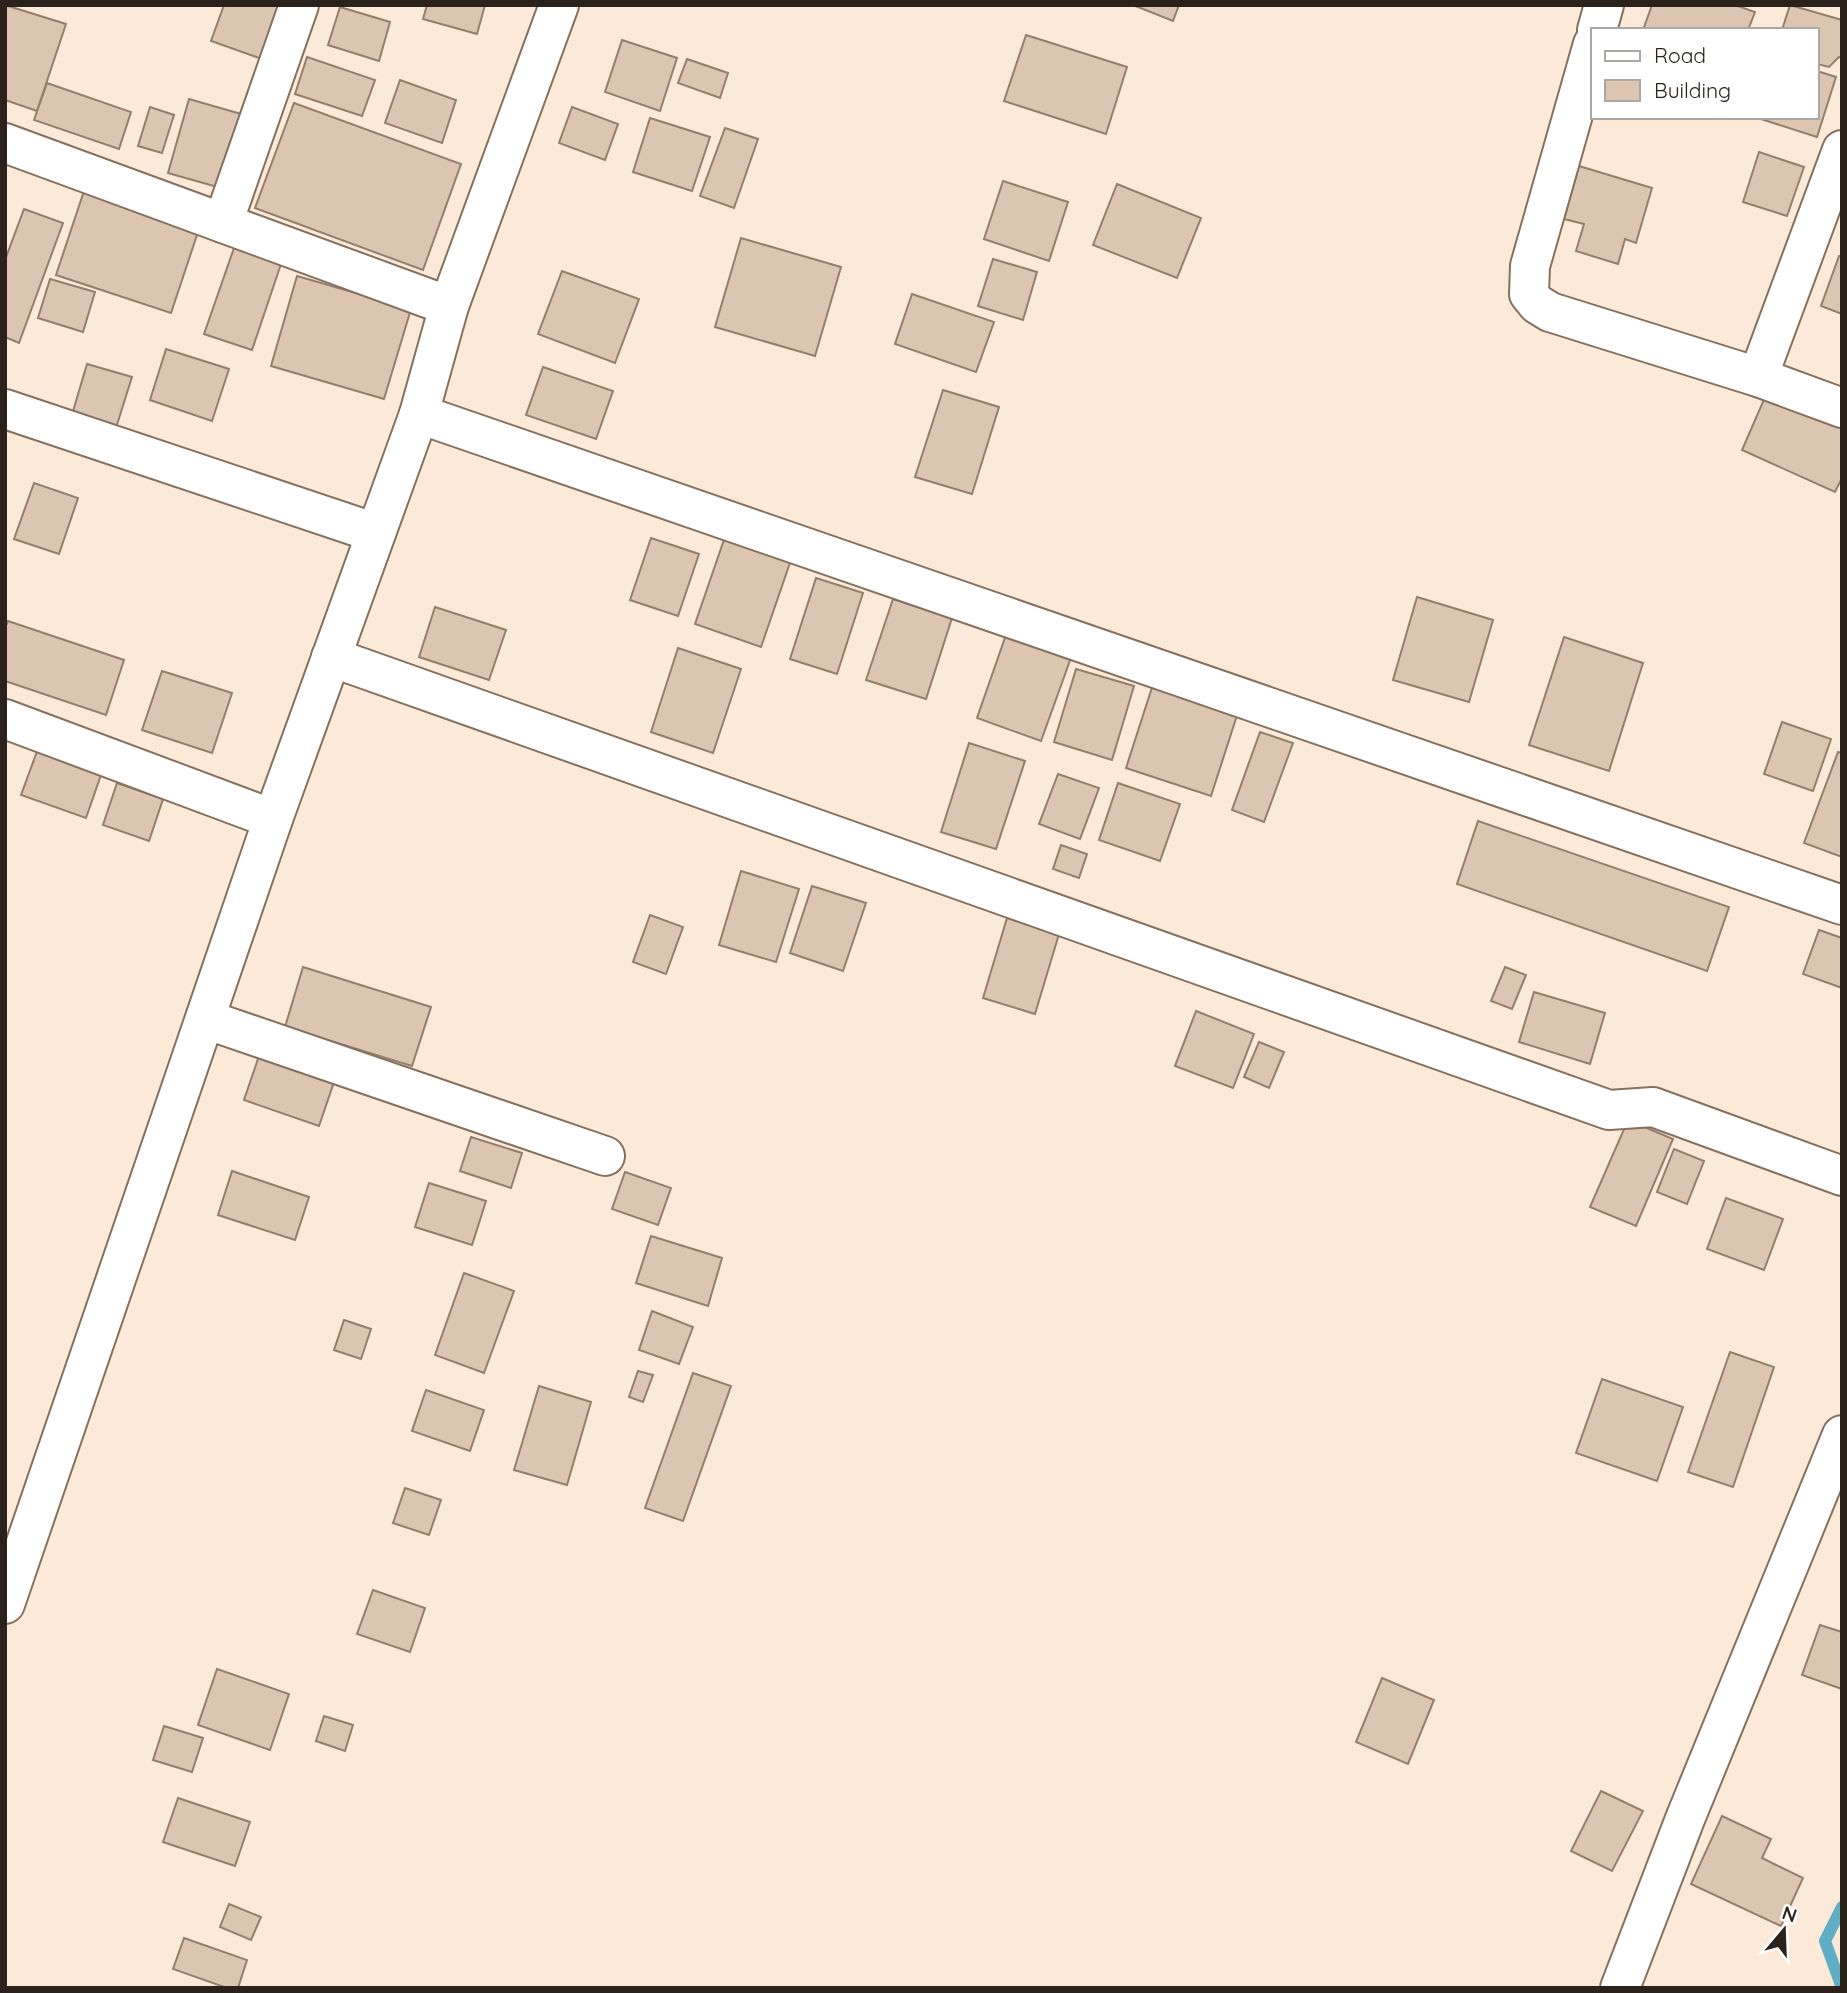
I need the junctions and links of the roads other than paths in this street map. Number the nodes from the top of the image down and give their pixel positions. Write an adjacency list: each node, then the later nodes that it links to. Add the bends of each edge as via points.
1 (299, 5): 8 (street)
2 (559, 5): 9 (street)
3 (1604, 5): 4 (street)
4 (1598, 28)
5 (1591, 51): 10 (street, via 1530,267 1529,294 1550,312)
6 (5, 143): 8 (street)
7 (1842, 150): 10 (street)
8 (223, 223): 9 (street)
9 (449, 306): 13 (street)
10 (1758, 377): 11 (street)
11 (1842, 408)
12 (5, 409): 14 (street)
13 (419, 414): 14 (street); 18 (street)
14 (376, 533): 15 (street)
15 (331, 657): 17 (street); 21 (street, via 1609,1110 1653,1107)
16 (5, 719): 17 (street)
17 (273, 819): 19 (street)
18 (1842, 905)
19 (205, 1019): 20 (street); 23 (street)
20 (605, 1156)
21 (1842, 1176)
22 (1842, 1435): 24 (street)
23 (5, 1604)
24 (1620, 1988)

